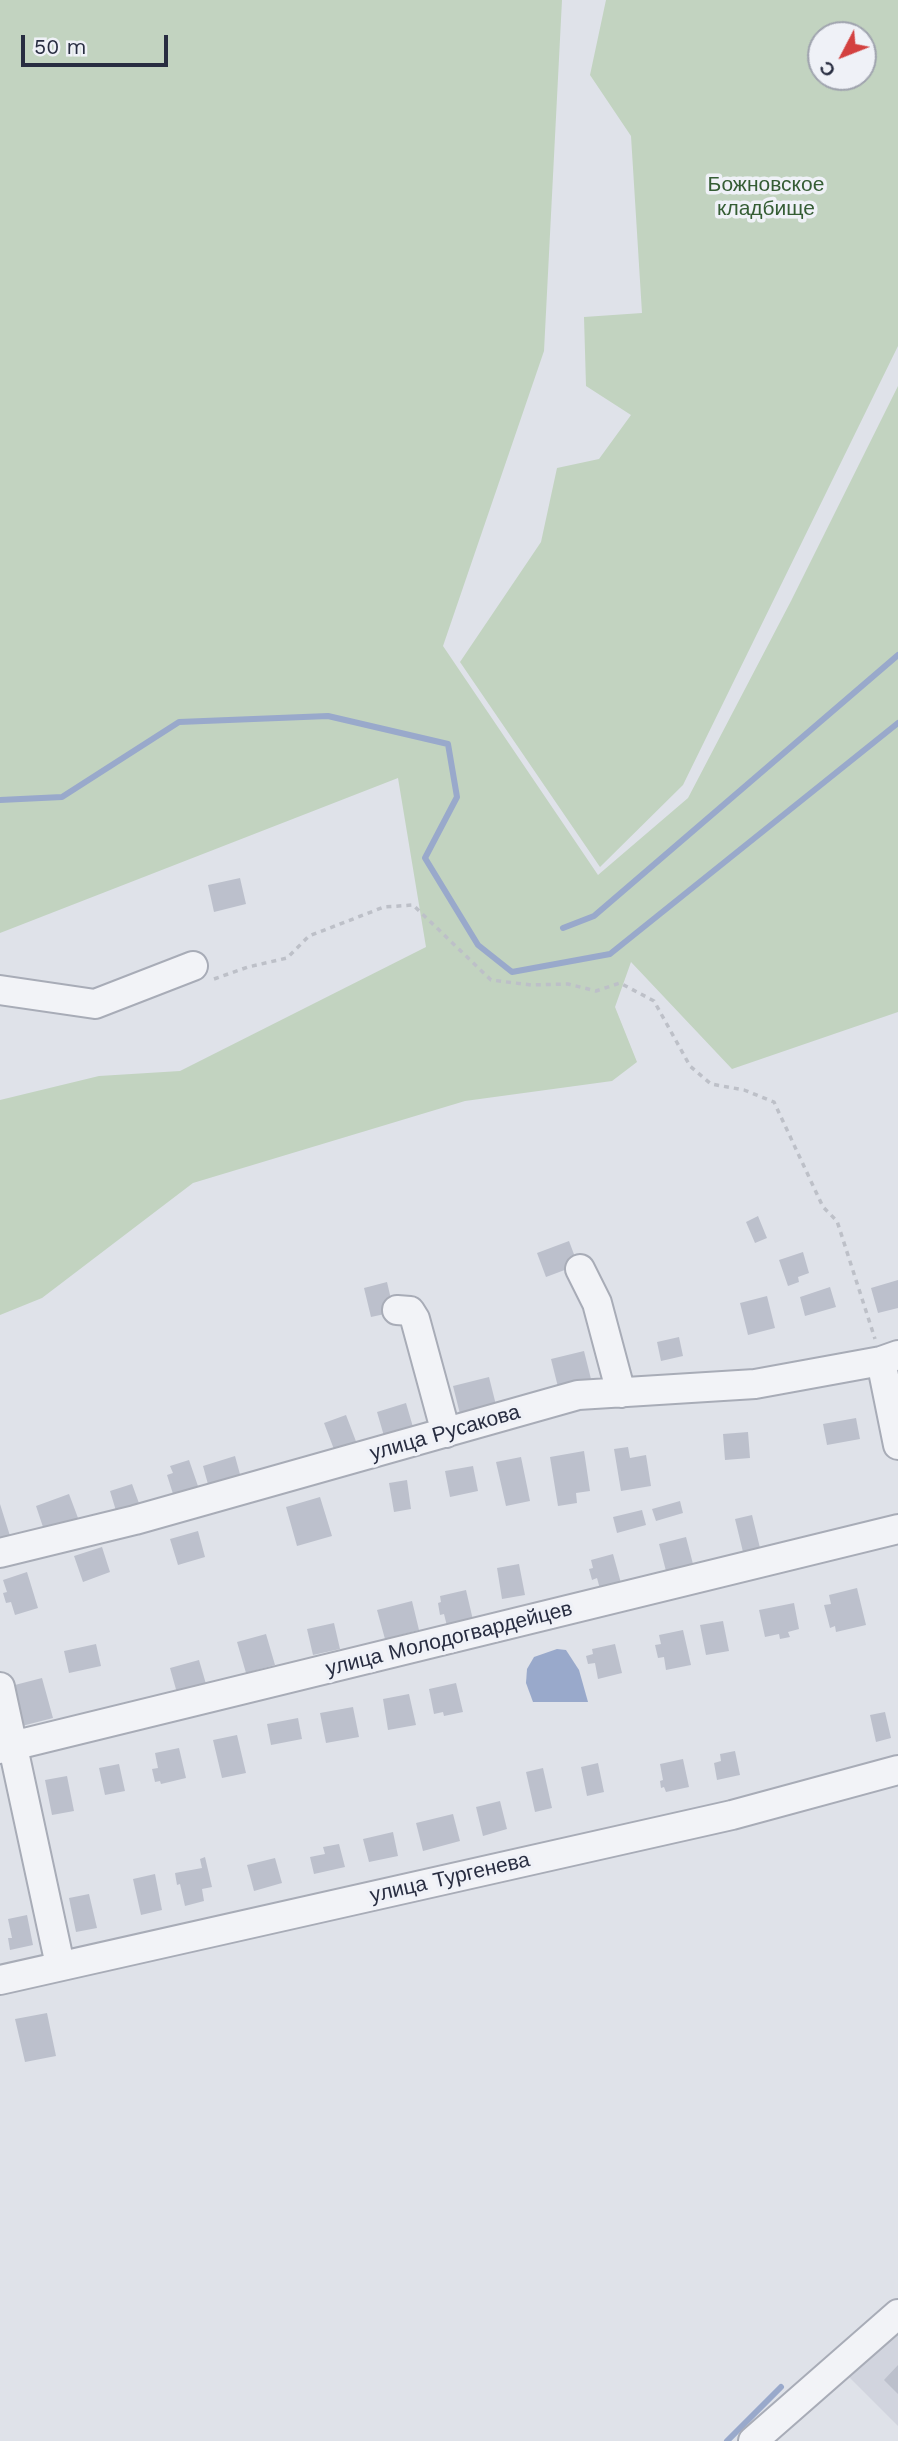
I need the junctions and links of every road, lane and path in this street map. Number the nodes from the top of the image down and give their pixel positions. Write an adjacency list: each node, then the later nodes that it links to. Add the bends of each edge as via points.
1 (193, 966): 2 (street, via 94,1004); 5 (path, via 203,983 287,958 309,936 372,911 413,905 491,980 568,984 596,991 620,983 654,1001 690,1066 711,1084 774,1102 823,1207 837,1221)
2 (0, 990)
3 (580, 1269): 6 (street, via 597,1303)
4 (397, 1310): 7 (street, via 410,1311 415,1319)
5 (890, 1358): 6 (street, улица Русакова, via 755,1384); 8 (street)
6 (621, 1392): 7 (street, улица Русакова, via 578,1395)
7 (446, 1433): 10 (street, улица Русакова)
8 (898, 1445)
9 (898, 1530): 12 (street, улица Молодогвардейцев)
10 (0, 1553)
11 (0, 1688): 12 (street)
12 (7, 1747): 14 (street)
13 (898, 1770): 14 (street, улица Тургенева, via 732,1815)
14 (60, 1965): 15 (street, улица Тургенева)
15 (0, 1980)
16 (894, 2326): 17 (street)
17 (753, 2441)

